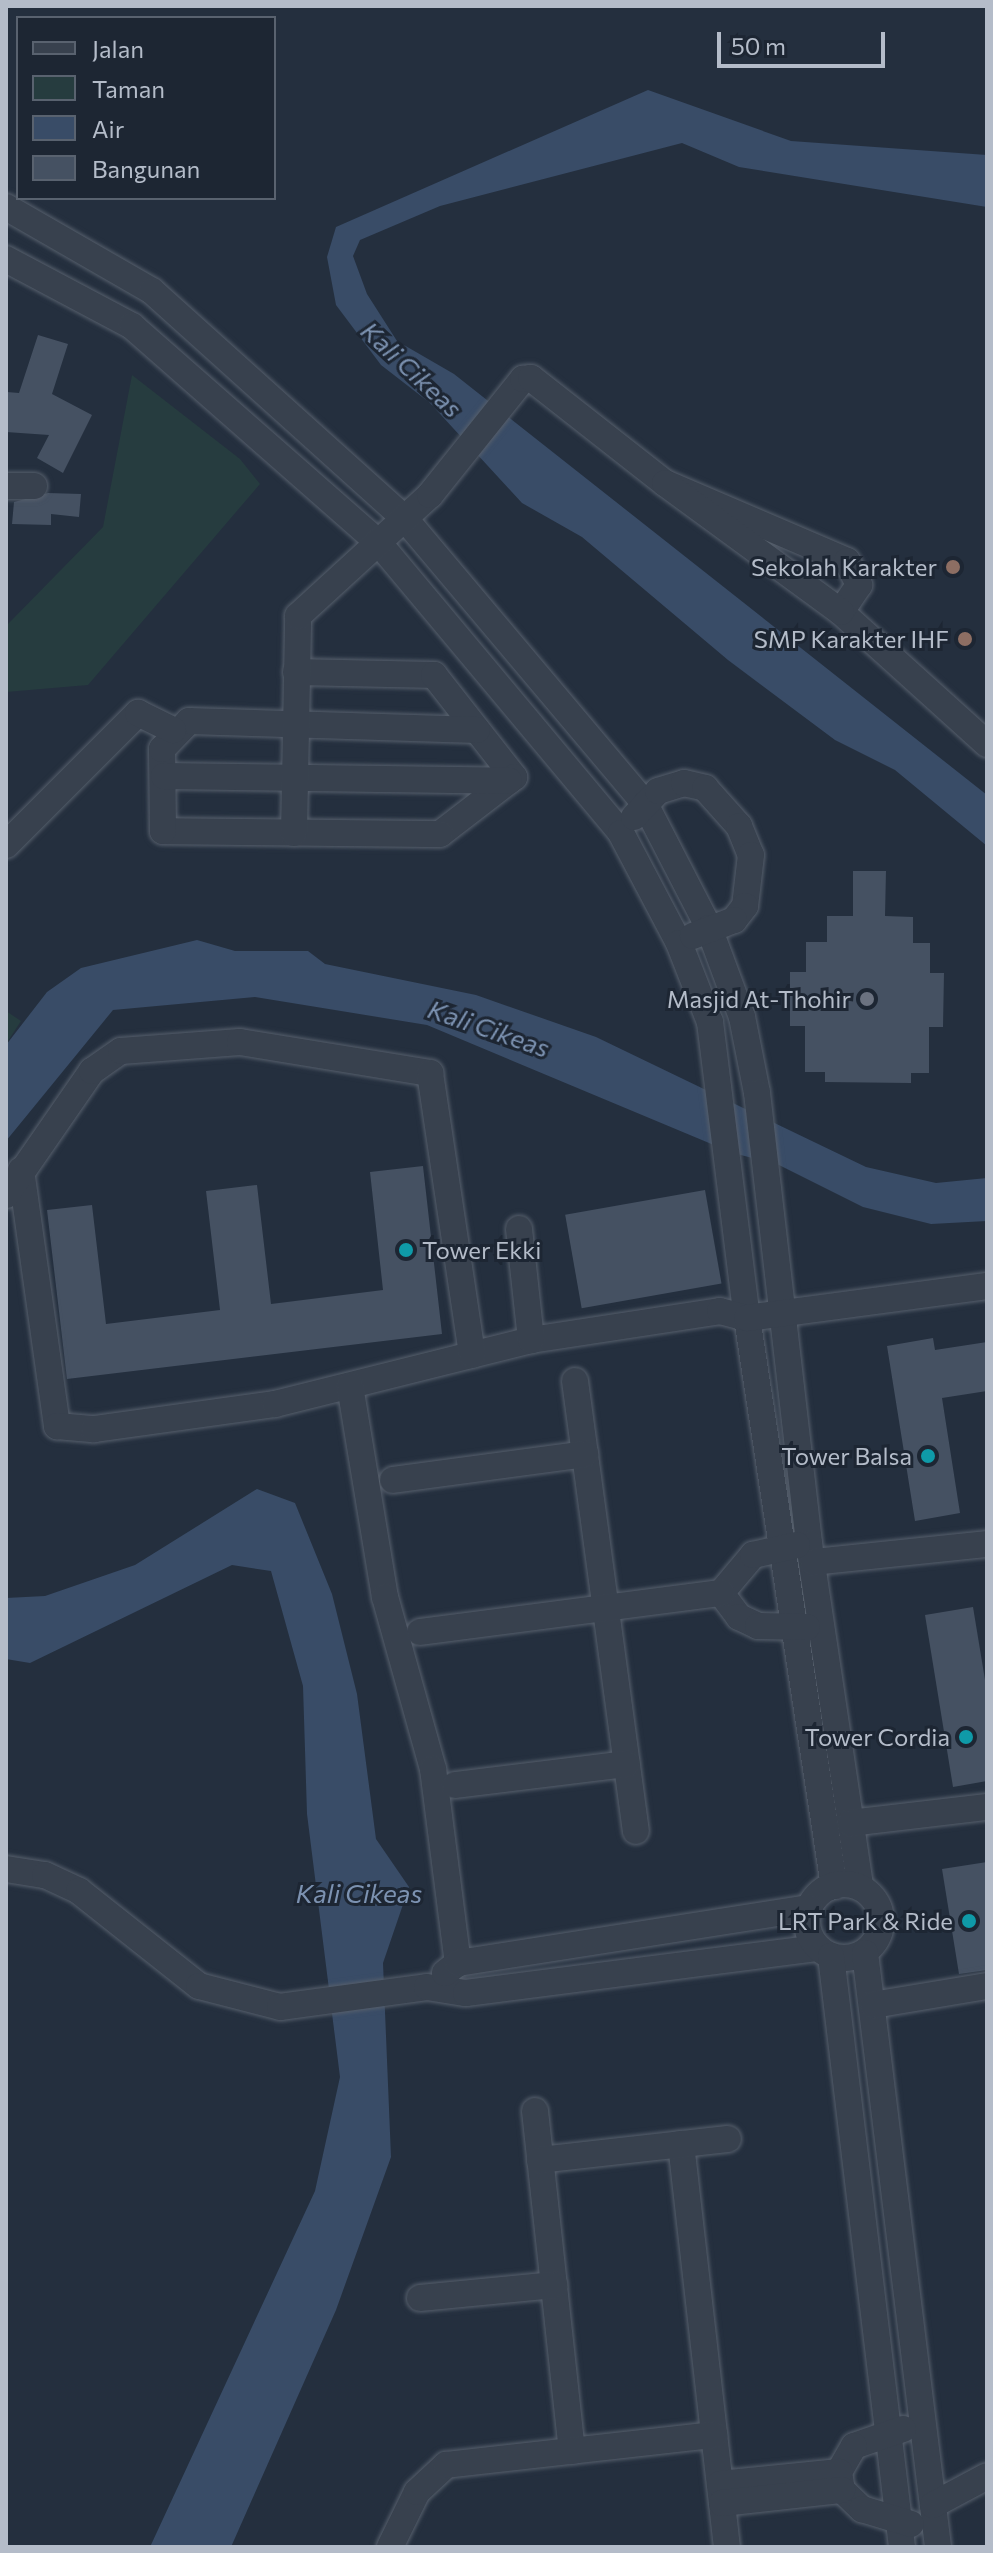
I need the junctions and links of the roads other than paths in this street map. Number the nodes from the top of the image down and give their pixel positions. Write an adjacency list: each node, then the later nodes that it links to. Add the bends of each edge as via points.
1 (6, 207): 3 (street)
2 (6, 259): 4 (street)
3 (152, 291): 4 (street); 8 (street)
4 (132, 326): 9 (street)
5 (665, 483): 8 (street, via 531,378 506,397); 10 (street); 10 (street, via 847,561 859,585)
6 (6, 486): 7 (street)
7 (34, 486)
8 (406, 520): 9 (street); 11 (street)
9 (378, 542): 12 (street); 13 (street, via 298,616)
10 (841, 612): 14 (street); 18 (street)
11 (500, 625): 12 (street); 22 (street)
12 (478, 657): 24 (street)
13 (296, 672): 15 (street); 17 (street, via 434,675)
14 (938, 708)
15 (296, 725): 16 (street, via 189,721); 17 (street); 20 (street)
16 (173, 730): 19 (street, via 162,749); 25 (street, via 138,713)
17 (477, 730): 21 (street, via 514,777)
18 (987, 744)
19 (164, 776): 20 (street); 23 (street, via 163,831)
20 (295, 778): 21 (street); 23 (street)
21 (509, 781): 23 (street, via 440,834)
22 (645, 804): 24 (street); 26 (street); 26 (street, via 684,783 705,788 739,826 751,855 745,906 734,920)
23 (294, 833)
24 (621, 833): 27 (street)
25 (6, 845)
26 (709, 928): 27 (street); 32 (street, via 742,1017 757,1093)
27 (679, 943): 33 (street, via 710,1022)
28 (21, 1170): 29 (street); 35 (street, via 92,1071 121,1051 240,1042 430,1073); 37 (street, via 57,1426 94,1429 214,1415)
29 (6, 1195)
30 (519, 1229): 34 (street)
31 (987, 1286): 32 (street)
32 (783, 1314): 33 (street); 42 (street)
33 (747, 1318): 34 (street, via 720,1311); 41 (street)
34 (531, 1340): 35 (street)
35 (472, 1355): 37 (street)
36 (575, 1381): 38 (street)
37 (350, 1386): 58 (street, via 385,1597 433,1769)
38 (585, 1454): 39 (street); 44 (street)
39 (393, 1480)
40 (987, 1544): 42 (street)
41 (780, 1547): 42 (street); 43 (street, via 739,1564); 46 (street)
42 (811, 1553): 45 (street)
43 (721, 1593): 44 (street); 46 (street, via 739,1617)
44 (606, 1608): 47 (street); 48 (street)
45 (822, 1627): 46 (street); 51 (street)
46 (791, 1628): 54 (street)
47 (420, 1632)
48 (627, 1764): 49 (street); 52 (street)
49 (455, 1785)
50 (987, 1807): 51 (street)
51 (850, 1823): 54 (street)
52 (636, 1831)
53 (6, 1869): 60 (street, via 45,1875 79,1891 199,1986 280,2007)
54 (847, 1887): 55 (street); 57 (street, via 882,1918 879,1938)
55 (810, 1908): 56 (street); 58 (street)
56 (825, 1952): 57 (street); 60 (street, via 466,1993); 69 (street)
57 (865, 1953): 61 (street)
58 (458, 1963): 60 (street)
59 (987, 1986): 61 (street)
60 (421, 1987)
61 (873, 2005): 68 (street)
62 (535, 2111): 65 (street)
63 (728, 2139): 64 (street)
64 (681, 2144): 65 (street); 70 (street)
65 (540, 2160): 66 (street)
66 (554, 2285): 67 (street); 71 (street)
67 (420, 2298)
68 (926, 2427): 69 (street); 75 (street)
69 (888, 2430): 73 (street, via 854,2446); 76 (street)
70 (714, 2435): 71 (street); 74 (street)
71 (572, 2451): 77 (street, via 446,2465 417,2492)
72 (987, 2476): 75 (street)
73 (841, 2481): 74 (street); 76 (street, via 862,2509)
74 (721, 2494): 78 (street)
75 (935, 2525): 76 (street)
76 (901, 2536)
77 (390, 2547)
78 (727, 2547)

